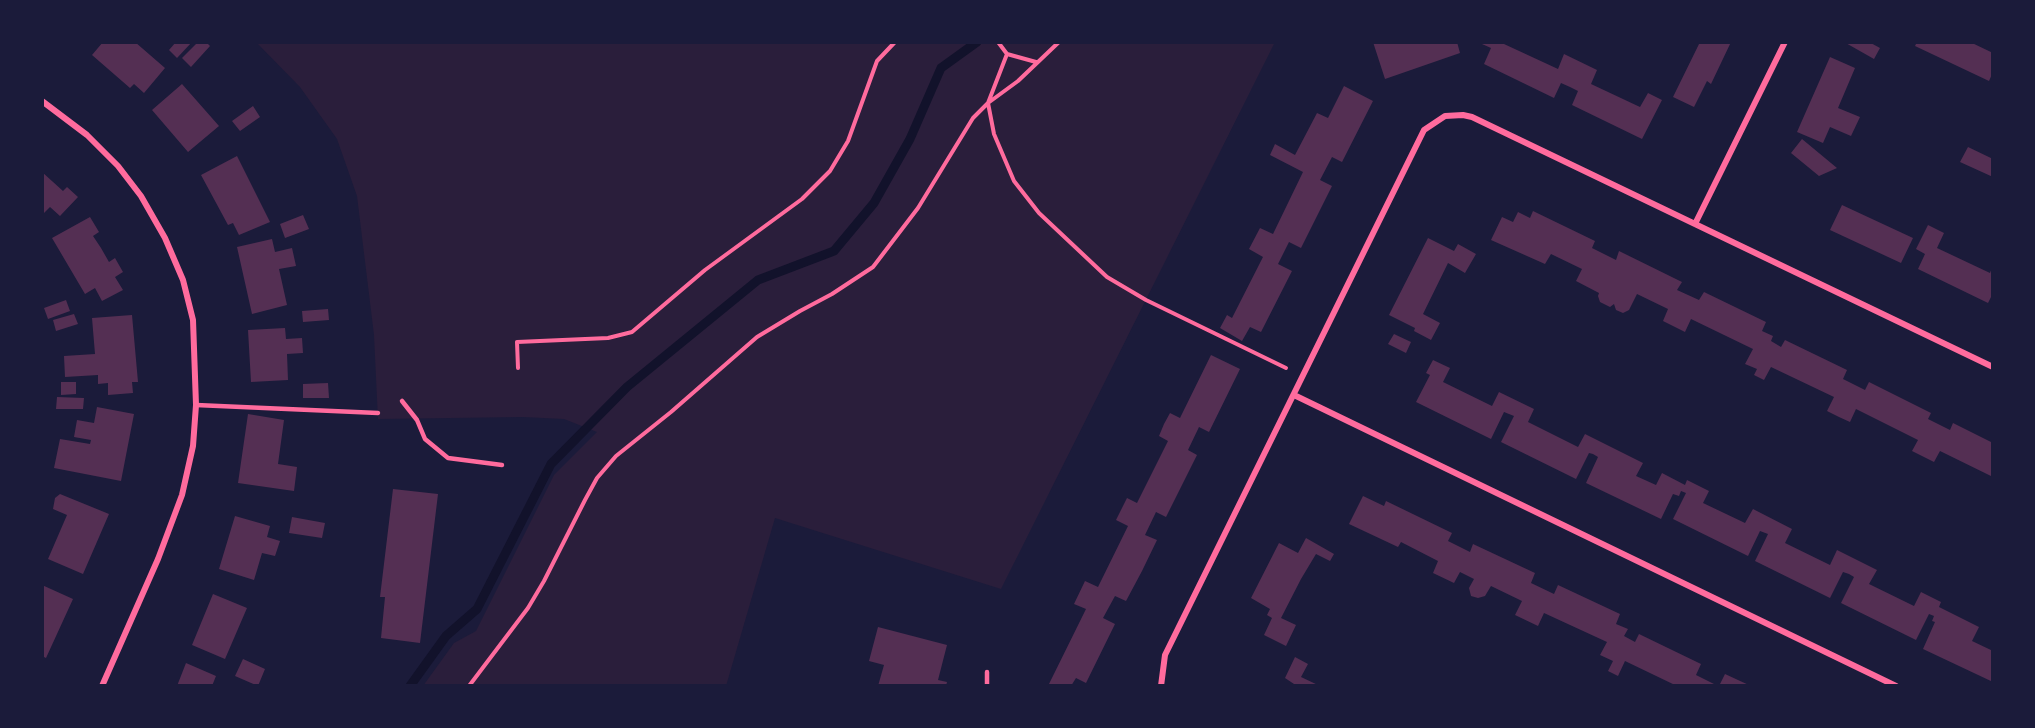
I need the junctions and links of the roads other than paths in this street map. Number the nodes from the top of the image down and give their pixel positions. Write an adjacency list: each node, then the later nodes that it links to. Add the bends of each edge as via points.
1 (1785, 42): 3 (street)
2 (42, 100): 7 (street, via 87,135 118,166 165,238 183,280 193,320)
3 (1695, 224): 4 (street); 5 (street, via 1472,117 1445,116 1424,129)
4 (1993, 367)
5 (1294, 395): 13 (street, via 1165,655); 14 (street)
6 (402, 401): 9 (lane, via 426,439 448,458)
7 (196, 405): 8 (lane); 11 (street, via 193,446 182,495)
8 (378, 412)
9 (502, 465)
10 (987, 672): 12 (lane)
11 (102, 686)
12 (987, 686)
13 (1161, 686)
14 (1896, 686)

